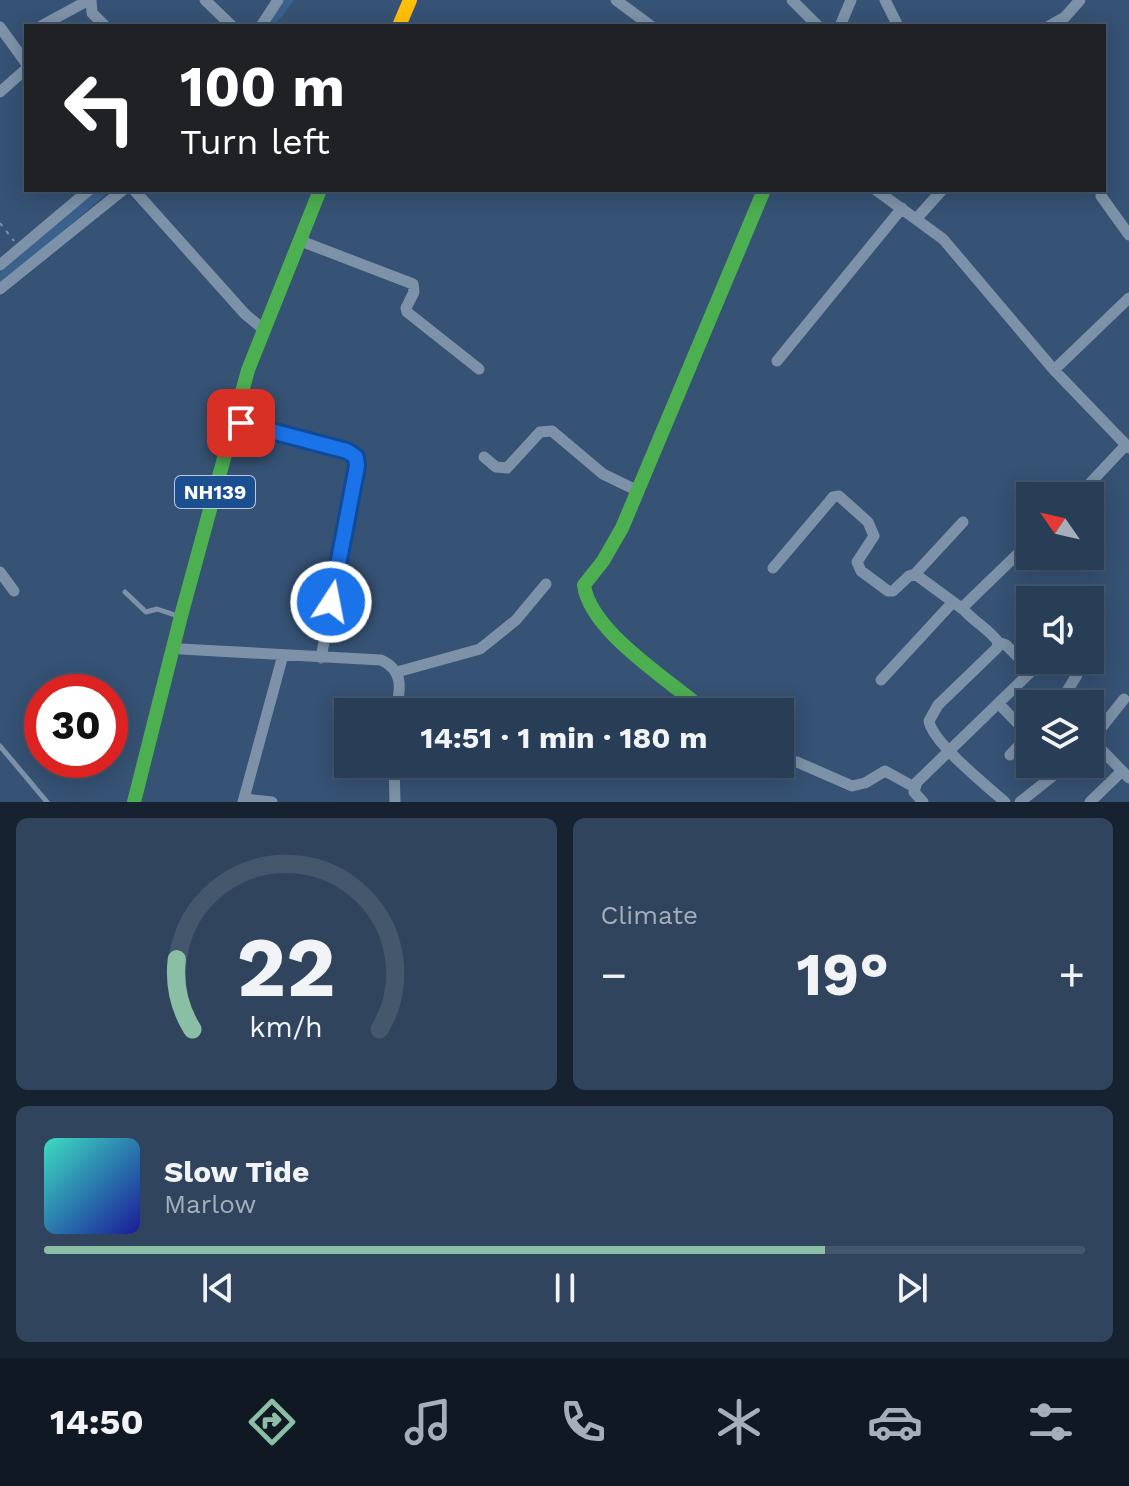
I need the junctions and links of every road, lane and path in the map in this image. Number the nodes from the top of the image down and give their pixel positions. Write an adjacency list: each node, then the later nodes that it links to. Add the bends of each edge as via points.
1 (90, 0): 11 (street); 12 (street, via 92,13)
2 (205, 0): 13 (street)
3 (278, 0): 14 (street)
4 (401, 0): 15 (main road)
5 (410, 0): 16 (main road)
6 (616, 0): 17 (street)
7 (792, 0): 18 (street)
8 (851, 0): 19 (street)
9 (885, 0): 20 (street)
10 (1080, 0): 21 (street)
11 (45, 24)
12 (103, 24)
13 (230, 24)
14 (262, 24)
15 (391, 24)
16 (400, 24)
17 (648, 24)
18 (816, 24)
19 (841, 24)
20 (897, 24)
21 (1053, 24)
22 (0, 27): 23 (street)
23 (24, 60)
24 (24, 71): 25 (street)
25 (0, 92)
26 (87, 192): 40 (street)
27 (121, 192): 42 (street)
28 (136, 192): 44 (street)
29 (319, 192): 44 (main road, NH139)
30 (328, 192): 39 (main road, NH139)
31 (763, 192): 52 (main road)
32 (879, 192): 35 (street)
33 (940, 192): 36 (street)
34 (1101, 196): 38 (street)
35 (902, 208): 36 (street); 45 (street)
36 (917, 218): 47 (street, via 943,239)
37 (0, 223): 40 (path)
38 (1129, 235)
39 (306, 243): 46 (street, via 413,284 407,312); 48 (main road, NH139)
40 (20, 248): 41 (street)
41 (0, 265)
42 (0, 289)
43 (1129, 298): 47 (street)
44 (263, 329): 63 (main road, NH139, via 235,410)
45 (777, 361)
46 (479, 369)
47 (1054, 370): 49 (street)
48 (241, 423): 65 (main road, NH139); 68 (street, via 347,451 358,461)
49 (1128, 446): 51 (street)
50 (484, 457): 52 (street, via 507,468 540,432 552,431 603,474)
51 (1092, 482)
52 (638, 491): 75 (main road, via 583,594 629,648)
53 (963, 522): 57 (street)
54 (1016, 555): 62 (street)
55 (773, 568): 57 (street, via 839,496 873,528 871,543 857,562 861,571 888,591)
56 (0, 572): 59 (street)
57 (915, 574): 61 (street)
58 (546, 584): 69 (street, via 516,620 480,649)
59 (14, 591)
60 (125, 592): 63 (lane, via 146,612 157,609)
61 (953, 602): 62 (street); 72 (street)
62 (964, 610): 64 (street)
63 (181, 616): 92 (main road, NH139)
64 (998, 642): 67 (street); 82 (street, via 931,713 930,727)
65 (181, 649): 66 (street); 93 (main road, NH139)
66 (283, 655): 68 (street); 90 (street)
67 (1016, 655)
68 (321, 658): 69 (street, via 374,659)
69 (397, 672): 74 (street)
70 (1029, 674): 77 (street)
71 (1077, 675): 73 (street)
72 (881, 680)
73 (1068, 690)
74 (398, 698)
75 (689, 698)
76 (1124, 699): 79 (street)
77 (999, 704): 78 (street); 82 (street)
78 (1016, 721)
79 (1104, 724)
80 (0, 746): 91 (lane)
81 (1016, 749): 84 (street)
82 (951, 751): 89 (street); 97 (street)
83 (1104, 753): 86 (street)
84 (1010, 755)
85 (794, 762): 89 (street, via 852,786 885,771)
86 (1126, 774): 99 (street)
87 (394, 778): 95 (street)
88 (1050, 778): 98 (street)
89 (914, 787): 96 (street)
90 (243, 801): 94 (street)
91 (47, 802)
92 (134, 802)
93 (145, 802)
94 (272, 802)
95 (395, 802)
96 (923, 802)
97 (1005, 802)
98 (1020, 802)
99 (1090, 802)

